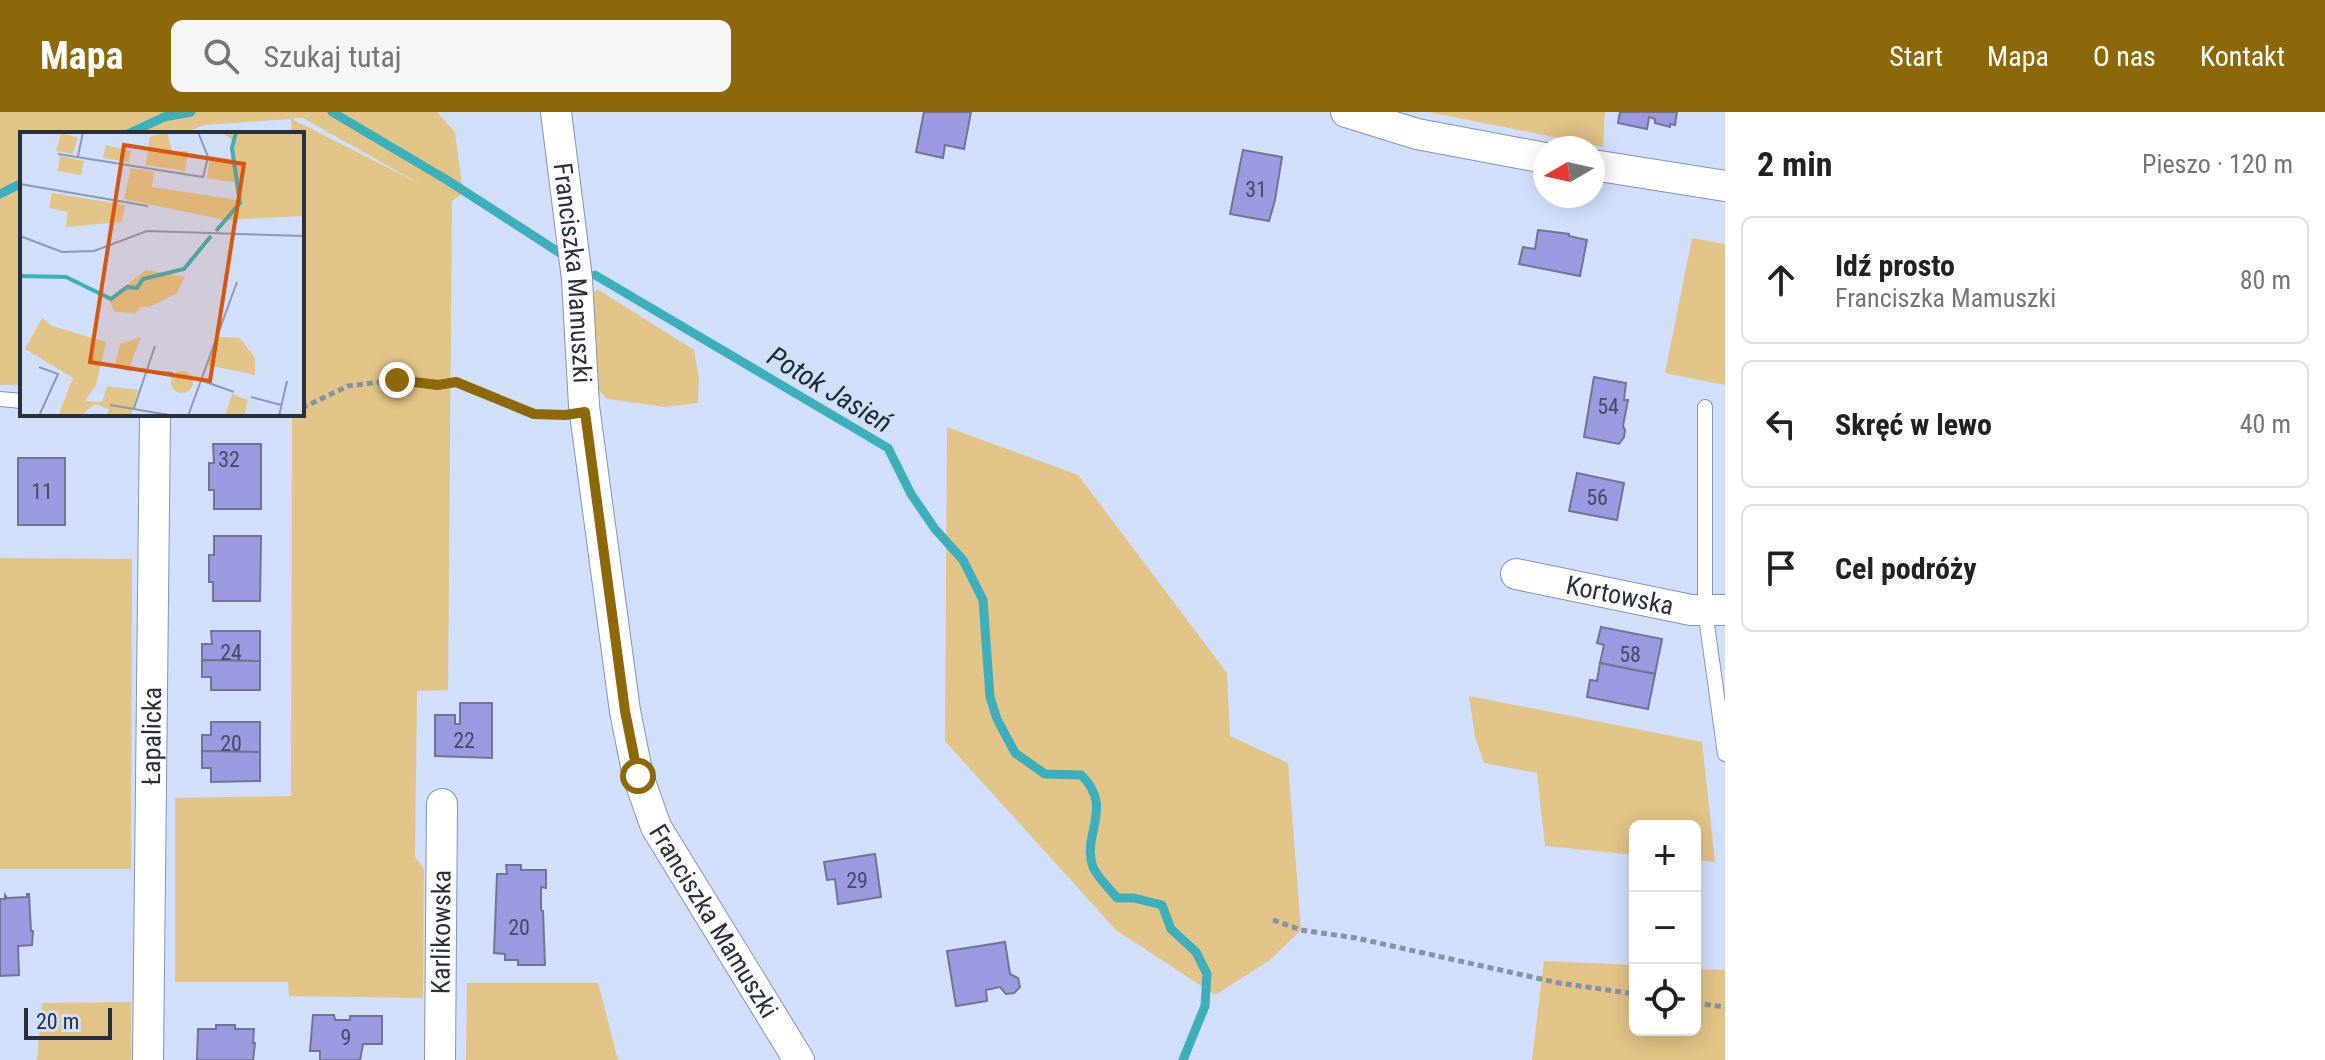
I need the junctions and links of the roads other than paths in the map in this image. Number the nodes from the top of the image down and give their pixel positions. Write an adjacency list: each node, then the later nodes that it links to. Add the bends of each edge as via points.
1 (556, 112): 16 (street, Franciszka Mamuszki, via 577,279 585,412 625,711 643,789 656,827)
2 (1346, 112): 3 (street, via 1417,134)
3 (1533, 156)
4 (1605, 167): 5 (street)
5 (1725, 185)
6 (0, 399): 7 (lane)
7 (20, 401)
8 (1705, 407): 11 (lane)
9 (155, 416): 14 (street, Łapalicka)
10 (1516, 574): 11 (street, Kortowska, via 1691,610)
11 (1715, 610): 12 (lane)
12 (1725, 754)
13 (442, 804): 15 (street, Karlikowska)
14 (148, 1060)
15 (440, 1060)
16 (799, 1060)

